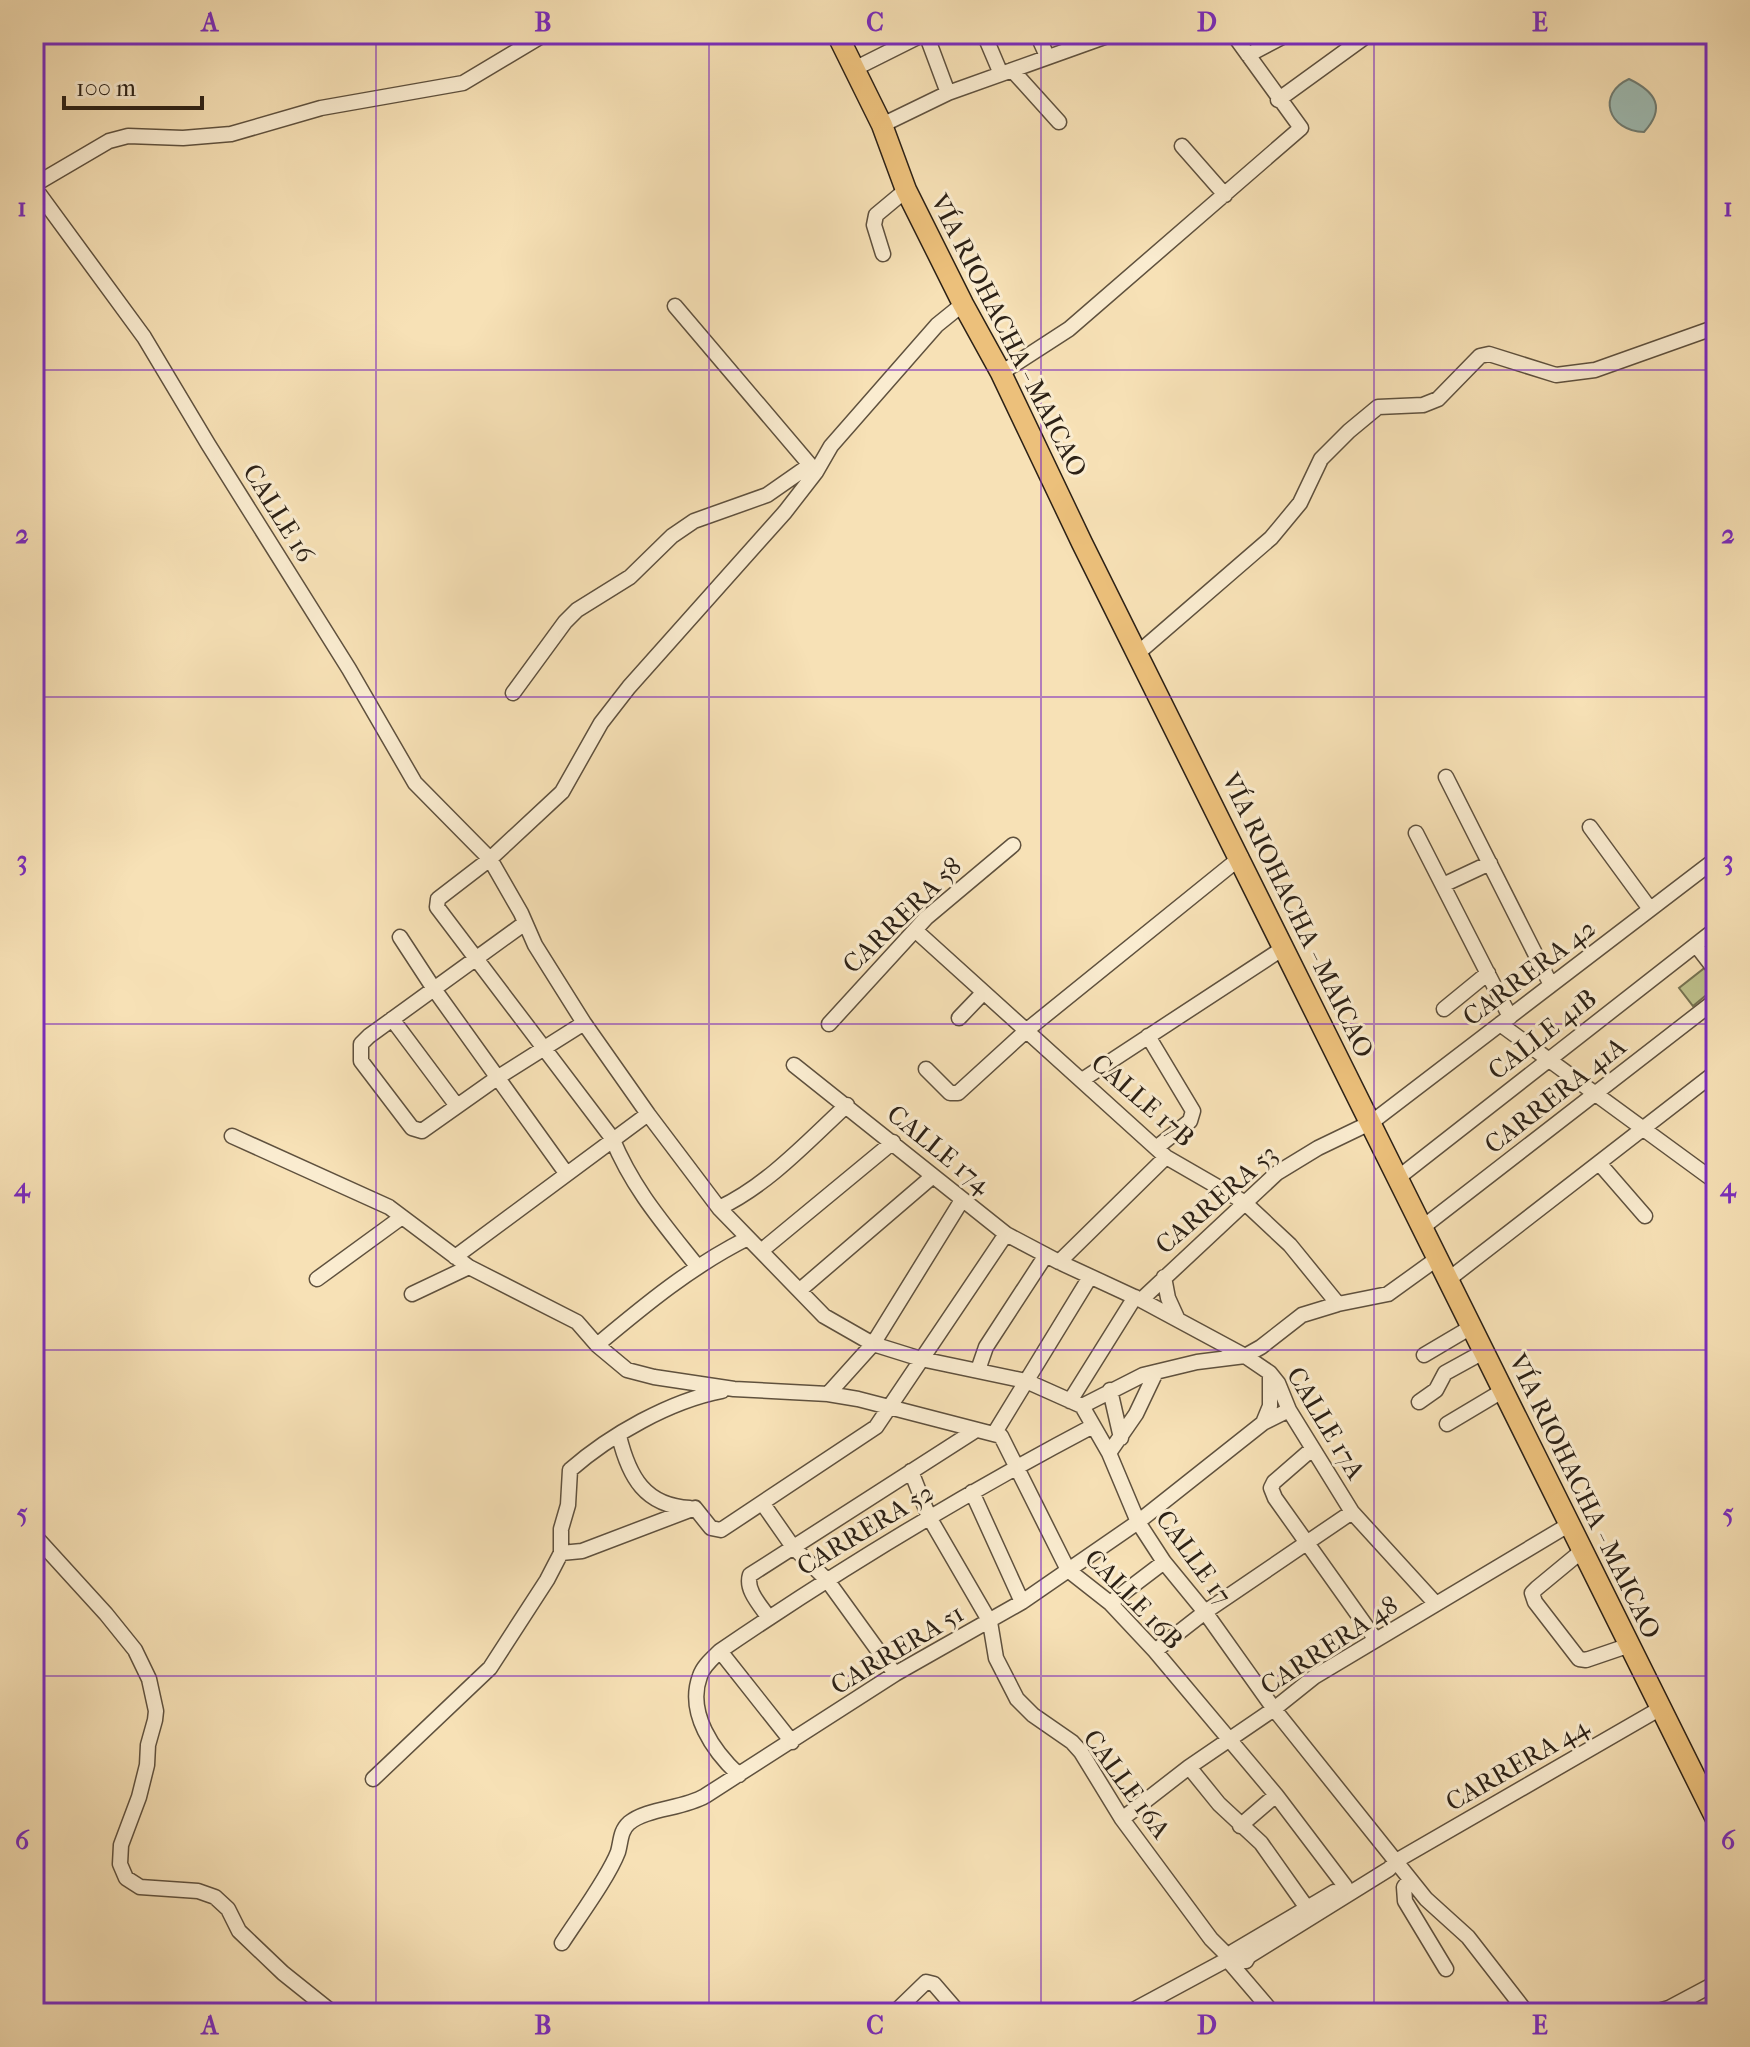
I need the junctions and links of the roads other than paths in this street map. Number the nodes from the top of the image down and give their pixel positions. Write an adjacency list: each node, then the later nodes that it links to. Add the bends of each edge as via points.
1 (545, 34): 20 (street, via 463,83 321,108 231,134 128,136 109,141)
2 (837, 34): 13 (highway, VÍA RIOHACHA - MAICAO)
3 (925, 34): 13 (street); 15 (street)
4 (984, 34): 14 (street)
5 (1037, 34): 12 (street)
6 (1113, 34): 9 (street)
7 (1233, 34): 11 (street)
8 (1288, 34): 11 (street)
9 (1096, 37): 12 (street)
10 (1359, 37): 16 (street)
11 (1248, 55): 16 (street)
12 (1047, 56): 14 (street)
13 (854, 69): 18 (highway, VÍA RIOHACHA - MAICAO)
14 (1007, 72): 15 (street); 17 (street)
15 (948, 93): 18 (street)
16 (1278, 100): 22 (street, via 1301,128)
17 (1059, 122)
18 (882, 125): 21 (highway, VÍA RIOHACHA - MAICAO)
19 (1182, 146): 22 (street)
20 (34, 186): 36 (street, CALLE 16, via 144,337 415,783)
21 (906, 190): 23 (street, via 876,215); 24 (highway, VÍA RIOHACHA - MAICAO)
22 (1225, 195): 27 (street, via 1069,329)
23 (883, 254)
24 (963, 304): 27 (highway, VÍA RIOHACHA - MAICAO); 28 (street, via 937,325)
25 (675, 306): 28 (street)
26 (1716, 327): 29 (street, via 1595,370 1556,375 1489,354 1480,356 1438,399 1378,407 1321,459 1300,503 1271,538)
27 (1001, 373): 29 (highway, VÍA RIOHACHA - MAICAO)
28 (813, 469): 30 (street, via 767,495 694,521 672,536 630,577 577,610); 36 (street, via 785,512 601,723 562,792)
29 (1138, 653): 35 (highway, VÍA RIOHACHA - MAICAO)
30 (513, 693)
31 (1446, 777): 38 (street)
32 (1590, 827): 40 (street)
33 (1416, 833): 39 (street)
34 (1013, 845): 43 (street, CARRERA 58)
35 (1241, 857): 46 (highway, VÍA RIOHACHA - MAICAO); 60 (street)
36 (490, 859): 41 (street, CALLE 16); 47 (street, via 438,899 437,907)
37 (1716, 859): 40 (street, CARRERA 42)
38 (1490, 863): 39 (street); 50 (street)
39 (1443, 885): 49 (street)
40 (1650, 909): 50 (street, CARRERA 42)
41 (525, 923): 47 (street); 58 (street, CALLE 16)
42 (1716, 929): 45 (street, CALLE 41B)
43 (915, 930): 52 (street, CALLE 17B); 59 (street, CARRERA 58)
44 (400, 937): 51 (street)
45 (1696, 945): 48 (street); 63 (street, CALLE 41B)
46 (1285, 947): 61 (street); 73 (highway, VÍA RIOHACHA - MAICAO)
47 (475, 958): 51 (street); 62 (street)
48 (1716, 971)
49 (1488, 973): 54 (street); 57 (street)
50 (1551, 985): 57 (street, CARRERA 42)
51 (434, 989): 56 (street); 67 (street)
52 (983, 993): 55 (street); 60 (street, CALLE 17B)
53 (1716, 1000): 69 (street, CARRERA 41A)
54 (1444, 1009)
55 (959, 1018)
56 (392, 1019): 71 (street); 71 (street, via 361,1044 361,1061 416,1131)
57 (1505, 1021): 63 (street); 73 (street, CARRERA 42)
58 (584, 1023): 62 (street); 72 (street, CALLE 16)
59 (829, 1024)
60 (1027, 1030): 65 (street, via 958,1093 950,1093); 68 (street, CALLE 17B)
61 (1148, 1036): 68 (street); 78 (street, via 1193,1111)
62 (543, 1049): 67 (street); 76 (street)
63 (1549, 1060): 69 (street); 82 (street, CALLE 41B)
64 (794, 1065): 70 (street, CALLE 174)
65 (926, 1069)
66 (1716, 1072): 74 (street)
67 (497, 1078): 71 (street); 80 (street)
68 (1082, 1080): 78 (street, CALLE 17B)
69 (1595, 1094): 74 (street); 89 (street, CARRERA 41A)
70 (847, 1105): 77 (street, CALLE 174); 86 (street, via 783,1164 738,1200)
71 (457, 1106)
72 (648, 1114): 76 (street); 86 (street, CALLE 16)
73 (1372, 1122): 82 (highway, VÍA RIOHACHA - MAICAO); 85 (street, CARRERA 53, via 1277,1173)
74 (1643, 1129): 79 (street); 83 (street)
75 (232, 1136): 88 (street)
76 (612, 1138): 80 (street); 96 (street, via 643,1199)
77 (893, 1142): 81 (street, CALLE 174); 92 (street)
78 (1161, 1152): 85 (street, CALLE 17B); 95 (street)
79 (1599, 1163): 87 (street); 101 (street)
80 (566, 1173): 93 (street)
81 (933, 1176): 84 (street, CALLE 174); 102 (street)
82 (1399, 1177): 89 (highway, VÍA RIOHACHA - MAICAO)
83 (1716, 1182)
84 (962, 1200): 90 (street, CALLE 174); 109 (street)
85 (1244, 1202): 99 (street, CARRERA 53); 105 (street, CALLE 17B, via 1290,1245)
86 (719, 1208): 91 (street)
87 (1645, 1216)
88 (402, 1217): 93 (street); 100 (street)
89 (1423, 1227): 94 (highway, VÍA RIOHACHA - MAICAO)
90 (1006, 1234): 95 (street, CALLE 174); 114 (street)
91 (748, 1238): 92 (street); 96 (street)
92 (761, 1251): 102 (street)
93 (455, 1257): 97 (street)
94 (1438, 1258): 101 (highway, VÍA RIOHACHA - MAICAO); 105 (street, via 1373,1299 1361,1291)
95 (1052, 1259): 98 (street, CALLE 17A); 116 (street, via 986,1347)
96 (697, 1266): 110 (street)
97 (469, 1267): 103 (street); 110 (street, via 577,1322)
98 (1090, 1277): 104 (street, CALLE 17A); 119 (street)
99 (1164, 1277): 104 (street, CARRERA 53); 106 (street)
100 (317, 1279)
101 (1449, 1279): 107 (highway, VÍA RIOHACHA - MAICAO)
102 (800, 1290): 109 (street, via 824,1316)
103 (412, 1294)
104 (1138, 1298): 106 (street, CALLE 17A); 125 (street, CARRERA 53)
105 (1336, 1300): 113 (street, via 1316,1301)
106 (1178, 1320): 108 (street, CALLE 17A)
107 (1473, 1326): 111 (highway, VÍA RIOHACHA - MAICAO); 112 (street)
108 (1204, 1334): 113 (street, CALLE 17A); 115 (street)
109 (873, 1344): 114 (street); 123 (street)
110 (597, 1345): 120 (street, via 627,1370)
111 (1485, 1351): 122 (highway, VÍA RIOHACHA - MAICAO); 124 (street, via 1445,1373 1436,1390)
112 (1424, 1355)
113 (1245, 1356): 115 (street); 118 (street, CALLE 17A)
114 (921, 1359): 116 (street); 126 (street)
115 (1197, 1362): 117 (street)
116 (978, 1370): 119 (street)
117 (1156, 1372): 121 (street); 134 (street)
118 (1270, 1373): 127 (street, CALLE 17A); 128 (street, via 1270,1406)
119 (1026, 1381): 125 (street); 132 (street)
120 (734, 1389): 123 (street); 133 (street, via 672,1406)
121 (1110, 1390): 125 (street); 134 (street)
122 (1504, 1390): 129 (street); 145 (highway, VÍA RIOHACHA - MAICAO)
123 (828, 1394): 126 (street)
124 (1419, 1402)
125 (1076, 1404): 130 (street, CALLE 17)
126 (890, 1407): 131 (street); 140 (street, via 876,1427)
127 (1289, 1410): 128 (street, CARRERA 51); 135 (street, CALLE 17A)
128 (1263, 1423): 144 (street, CARRERA 51)
129 (1447, 1424)
130 (1093, 1426): 136 (street, CALLE 17); 137 (street, CARRERA 52)
131 (976, 1430): 132 (street); 138 (street)
132 (998, 1435): 137 (street, CALLE 16B)
133 (619, 1436): 141 (street, via 631,1470 656,1502); 150 (street, via 570,1470)
134 (1121, 1438): 136 (street)
135 (1312, 1449): 142 (street, CALLE 17A); 147 (street, via 1271,1488)
136 (1109, 1453): 144 (street, CALLE 17)
137 (1016, 1467): 139 (street, CARRERA 52); 152 (street, CALLE 16B)
138 (911, 1471): 143 (street); 148 (street)
139 (972, 1492): 143 (street, CARRERA 52); 154 (street)
140 (763, 1504): 141 (street, via 721,1530 711,1528); 148 (street)
141 (695, 1508): 150 (street, via 582,1551)
142 (1352, 1512): 147 (street); 156 (street, CALLE 17A)
143 (929, 1517): 153 (street, CARRERA 52); 159 (street)
144 (1138, 1522): 151 (street, CALLE 17); 152 (street, CARRERA 51)
145 (1570, 1524): 149 (highway, VÍA RIOHACHA - MAICAO); 156 (street, CARRERA 48)
146 (34, 1535): 185 (street, via 135,1650 149,1679 155,1720 142,1787 121,1845 126,1878 140,1887 215,1897 239,1931)
147 (1309, 1543): 157 (street); 160 (street)
148 (793, 1547): 153 (street); 158 (street, via 750,1575 750,1588)
149 (1583, 1550): 161 (highway, VÍA RIOHACHA - MAICAO); 161 (street, via 1532,1593 1535,1602 1579,1659)
150 (561, 1553): 171 (street, via 490,1668)
151 (1164, 1562): 155 (street); 157 (street, CALLE 17)
152 (1068, 1570): 154 (street, CARRERA 51); 155 (street, CALLE 16B)
153 (827, 1580): 158 (street, CARRERA 52); 164 (street)
154 (1022, 1602): 159 (street, CARRERA 51)
155 (1110, 1603): 163 (street, CALLE 16B)
156 (1436, 1604): 160 (street, CARRERA 48)
157 (1205, 1612): 163 (street); 166 (street, CALLE 17)
158 (769, 1618): 162 (street, CARRERA 52)
159 (990, 1622): 164 (street, CARRERA 51); 173 (street, CALLE 16A, via 996,1658 1017,1699 1081,1752)
160 (1376, 1640): 166 (street, CARRERA 48, via 1314,1677)
161 (1630, 1645): 165 (highway, VÍA RIOHACHA - MAICAO)
162 (720, 1651): 168 (street); 170 (street, CARRERA 52, via 700,1676 697,1705 706,1733)
163 (1155, 1651): 167 (street, CALLE 16B)
164 (895, 1674): 168 (street, CARRERA 51)
165 (1661, 1708): 174 (highway, VÍA RIOHACHA - MAICAO); 176 (street, CARRERA 44)
166 (1274, 1709): 167 (street, CARRERA 48); 176 (street, CALLE 17)
167 (1230, 1739): 169 (street, CARRERA 48); 172 (street, CALLE 16B)
168 (792, 1742): 170 (street, CARRERA 51)
169 (1189, 1767): 173 (street, CARRERA 48); 175 (street)
170 (739, 1775): 180 (street, CARRERA 51, via 696,1802 628,1823 617,1855)
171 (373, 1779)
172 (1276, 1795): 175 (street); 178 (street, CALLE 16B)
173 (1122, 1819): 181 (street, CALLE 16A)
174 (1716, 1819)
175 (1240, 1826): 179 (street, via 1274,1858)
176 (1396, 1861): 177 (street, CALLE 17); 178 (street, CARRERA 44); 182 (street, CARRERA 44)
177 (1410, 1879): 183 (street, via 1404,1887 1405,1901); 191 (street, CALLE 17, via 1434,1909 1468,1937)
178 (1345, 1886): 179 (street, CARRERA 44)
179 (1307, 1908): 181 (street, CARRERA 44)
180 (562, 1943)
181 (1230, 1958): 182 (street); 188 (street, CARRERA 44); 189 (street)
182 (1246, 1961): 190 (street)
183 (1446, 1969)
184 (1716, 1983): 192 (street)
185 (333, 2013)
186 (894, 2013): 187 (street, via 926,1982 934,1984)
187 (959, 2013)
188 (1128, 2013)
189 (1273, 2013)
190 (1284, 2013)
191 (1527, 2013)
192 (1651, 2013)

